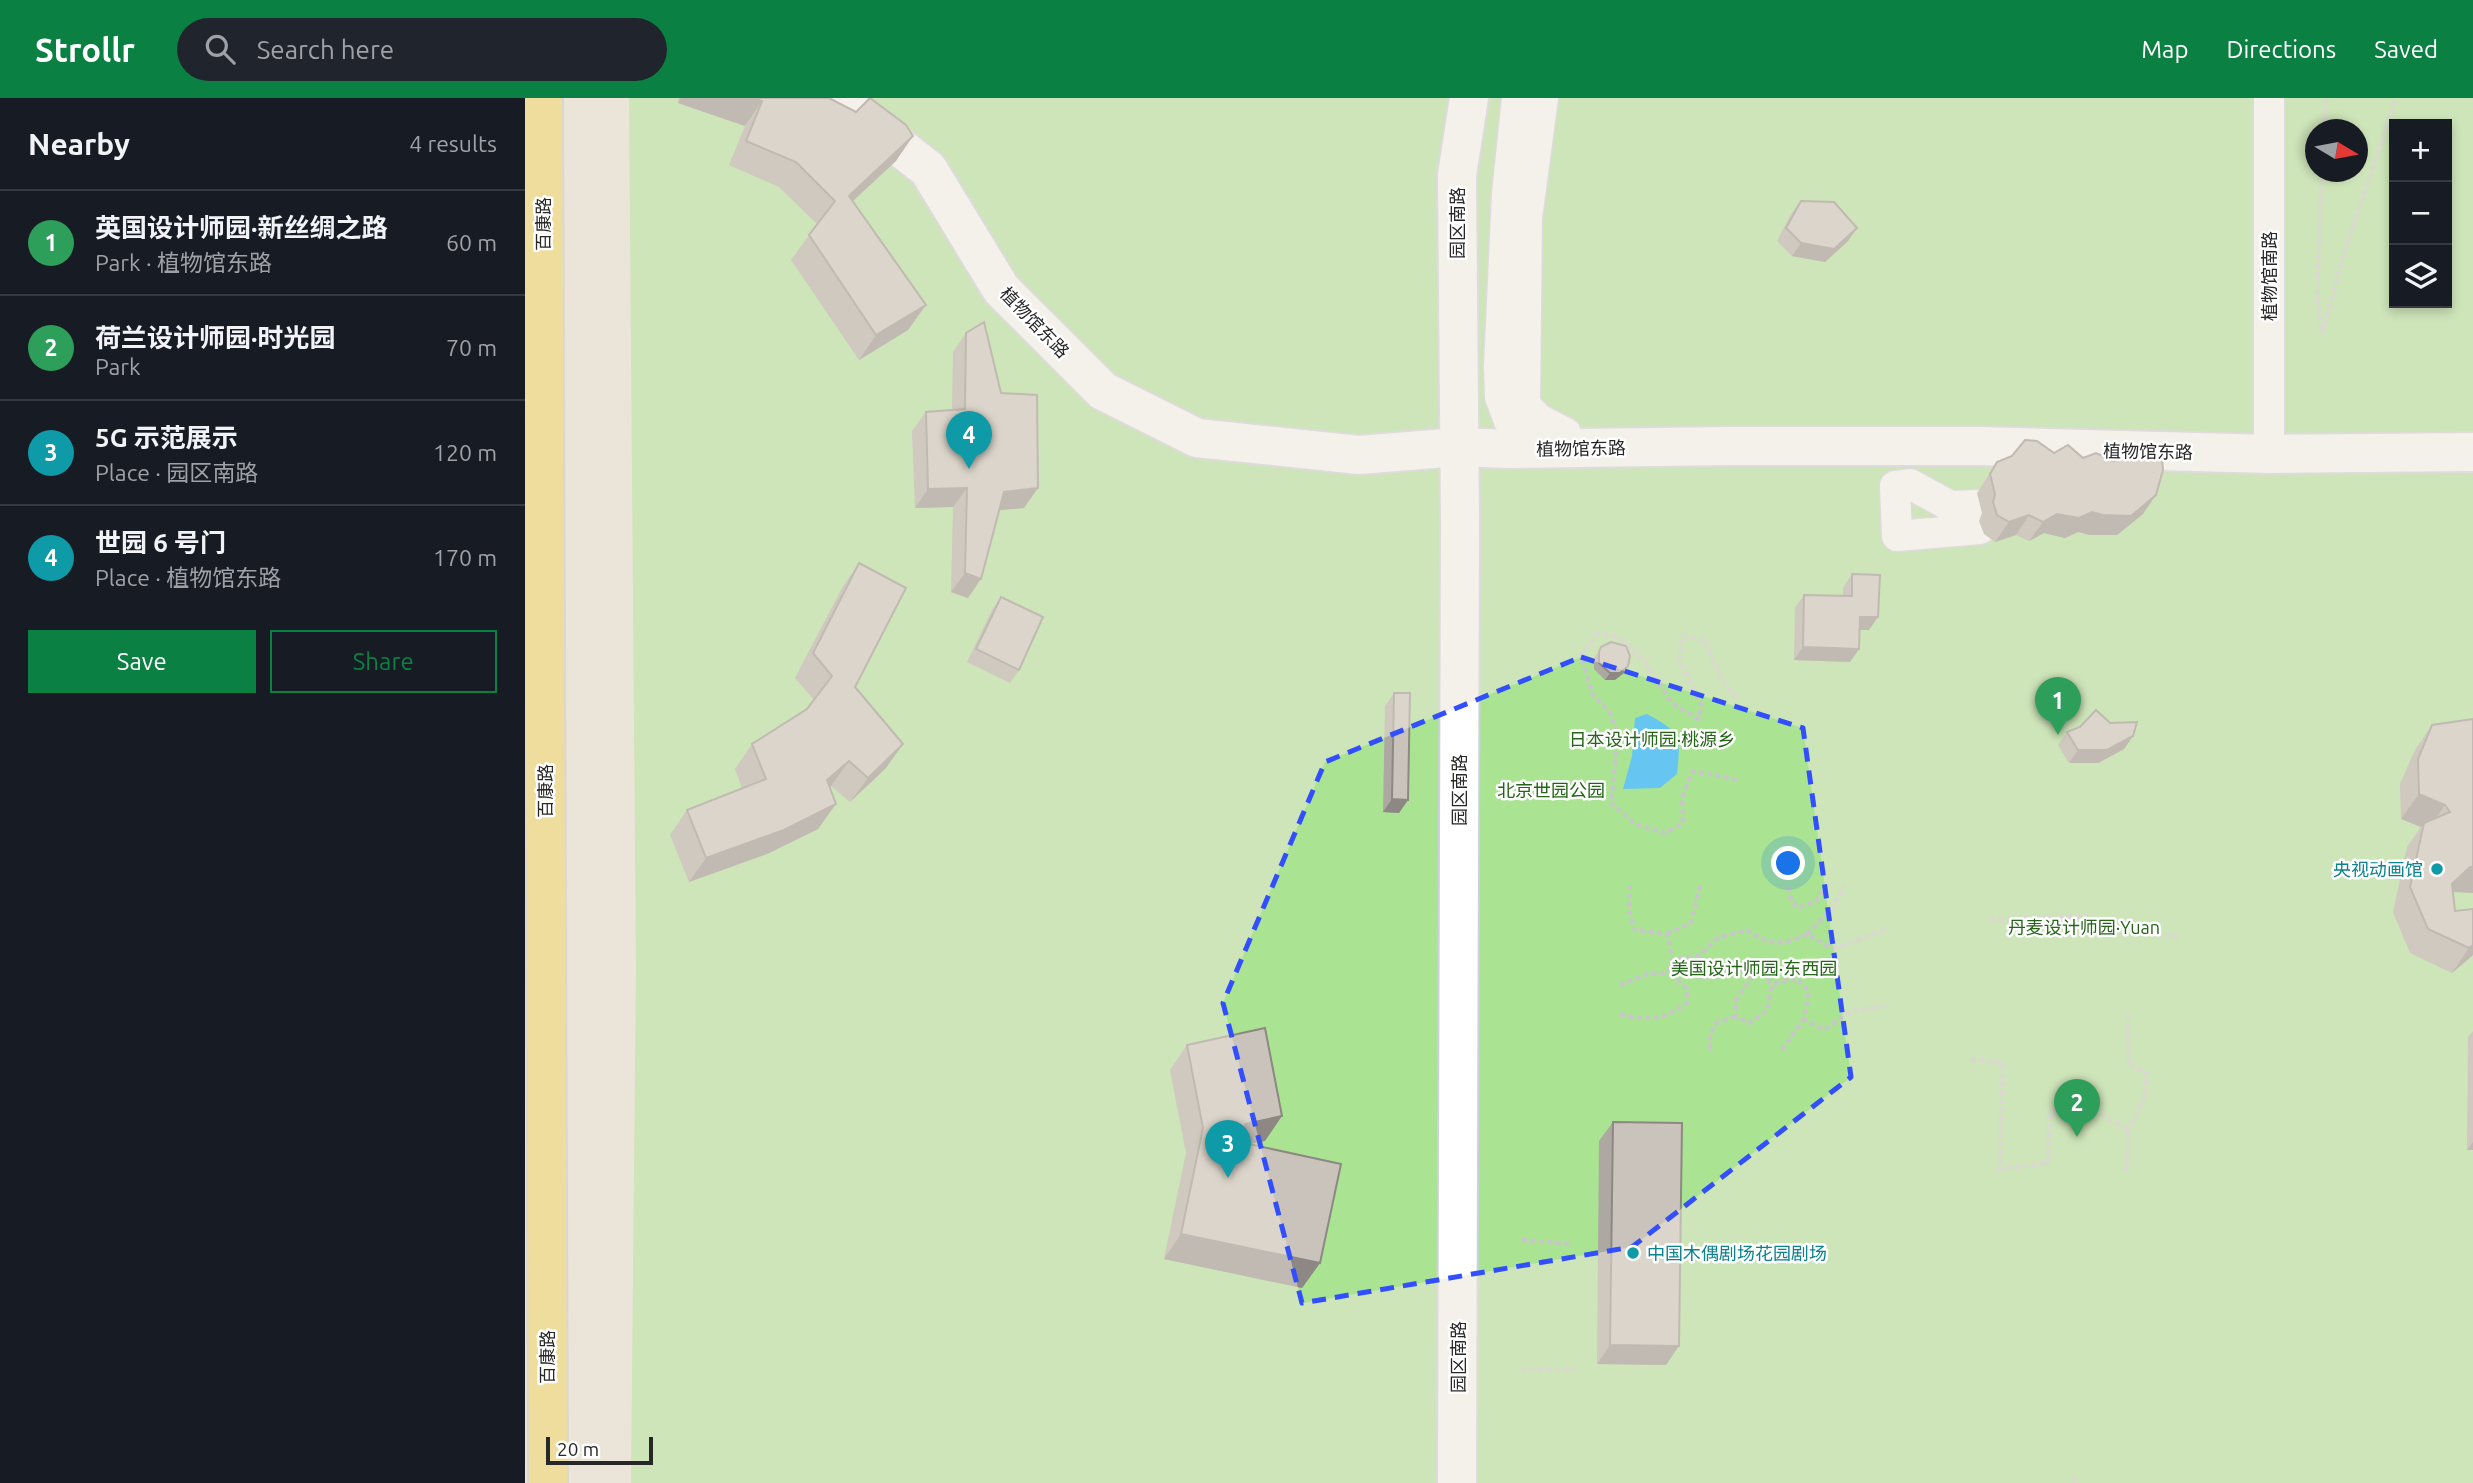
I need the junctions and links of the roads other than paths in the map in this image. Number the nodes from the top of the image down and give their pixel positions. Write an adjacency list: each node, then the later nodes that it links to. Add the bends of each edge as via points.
1 (543, 98): 10 (main road, 百康路)
2 (836, 98): 7 (street, 植物馆东路, via 927,169 1001,289 1103,391 1197,438 1359,455)
3 (1469, 98): 7 (street, 园区南路, via 1457,176)
4 (1517, 98): 5 (street, via 1507,194 1500,397 1509,421 1551,435 1566,433 1539,419 1525,405 1524,392 1527,218)
5 (1543, 98)
6 (2269, 98): 9 (street, 植物馆南路)
7 (1458, 447): 9 (street, 植物馆东路, via 1980,446); 11 (street, 园区南路)
8 (2473, 452): 9 (street, 植物馆东路)
9 (2269, 454)
10 (548, 1483)
11 (1457, 1483)

